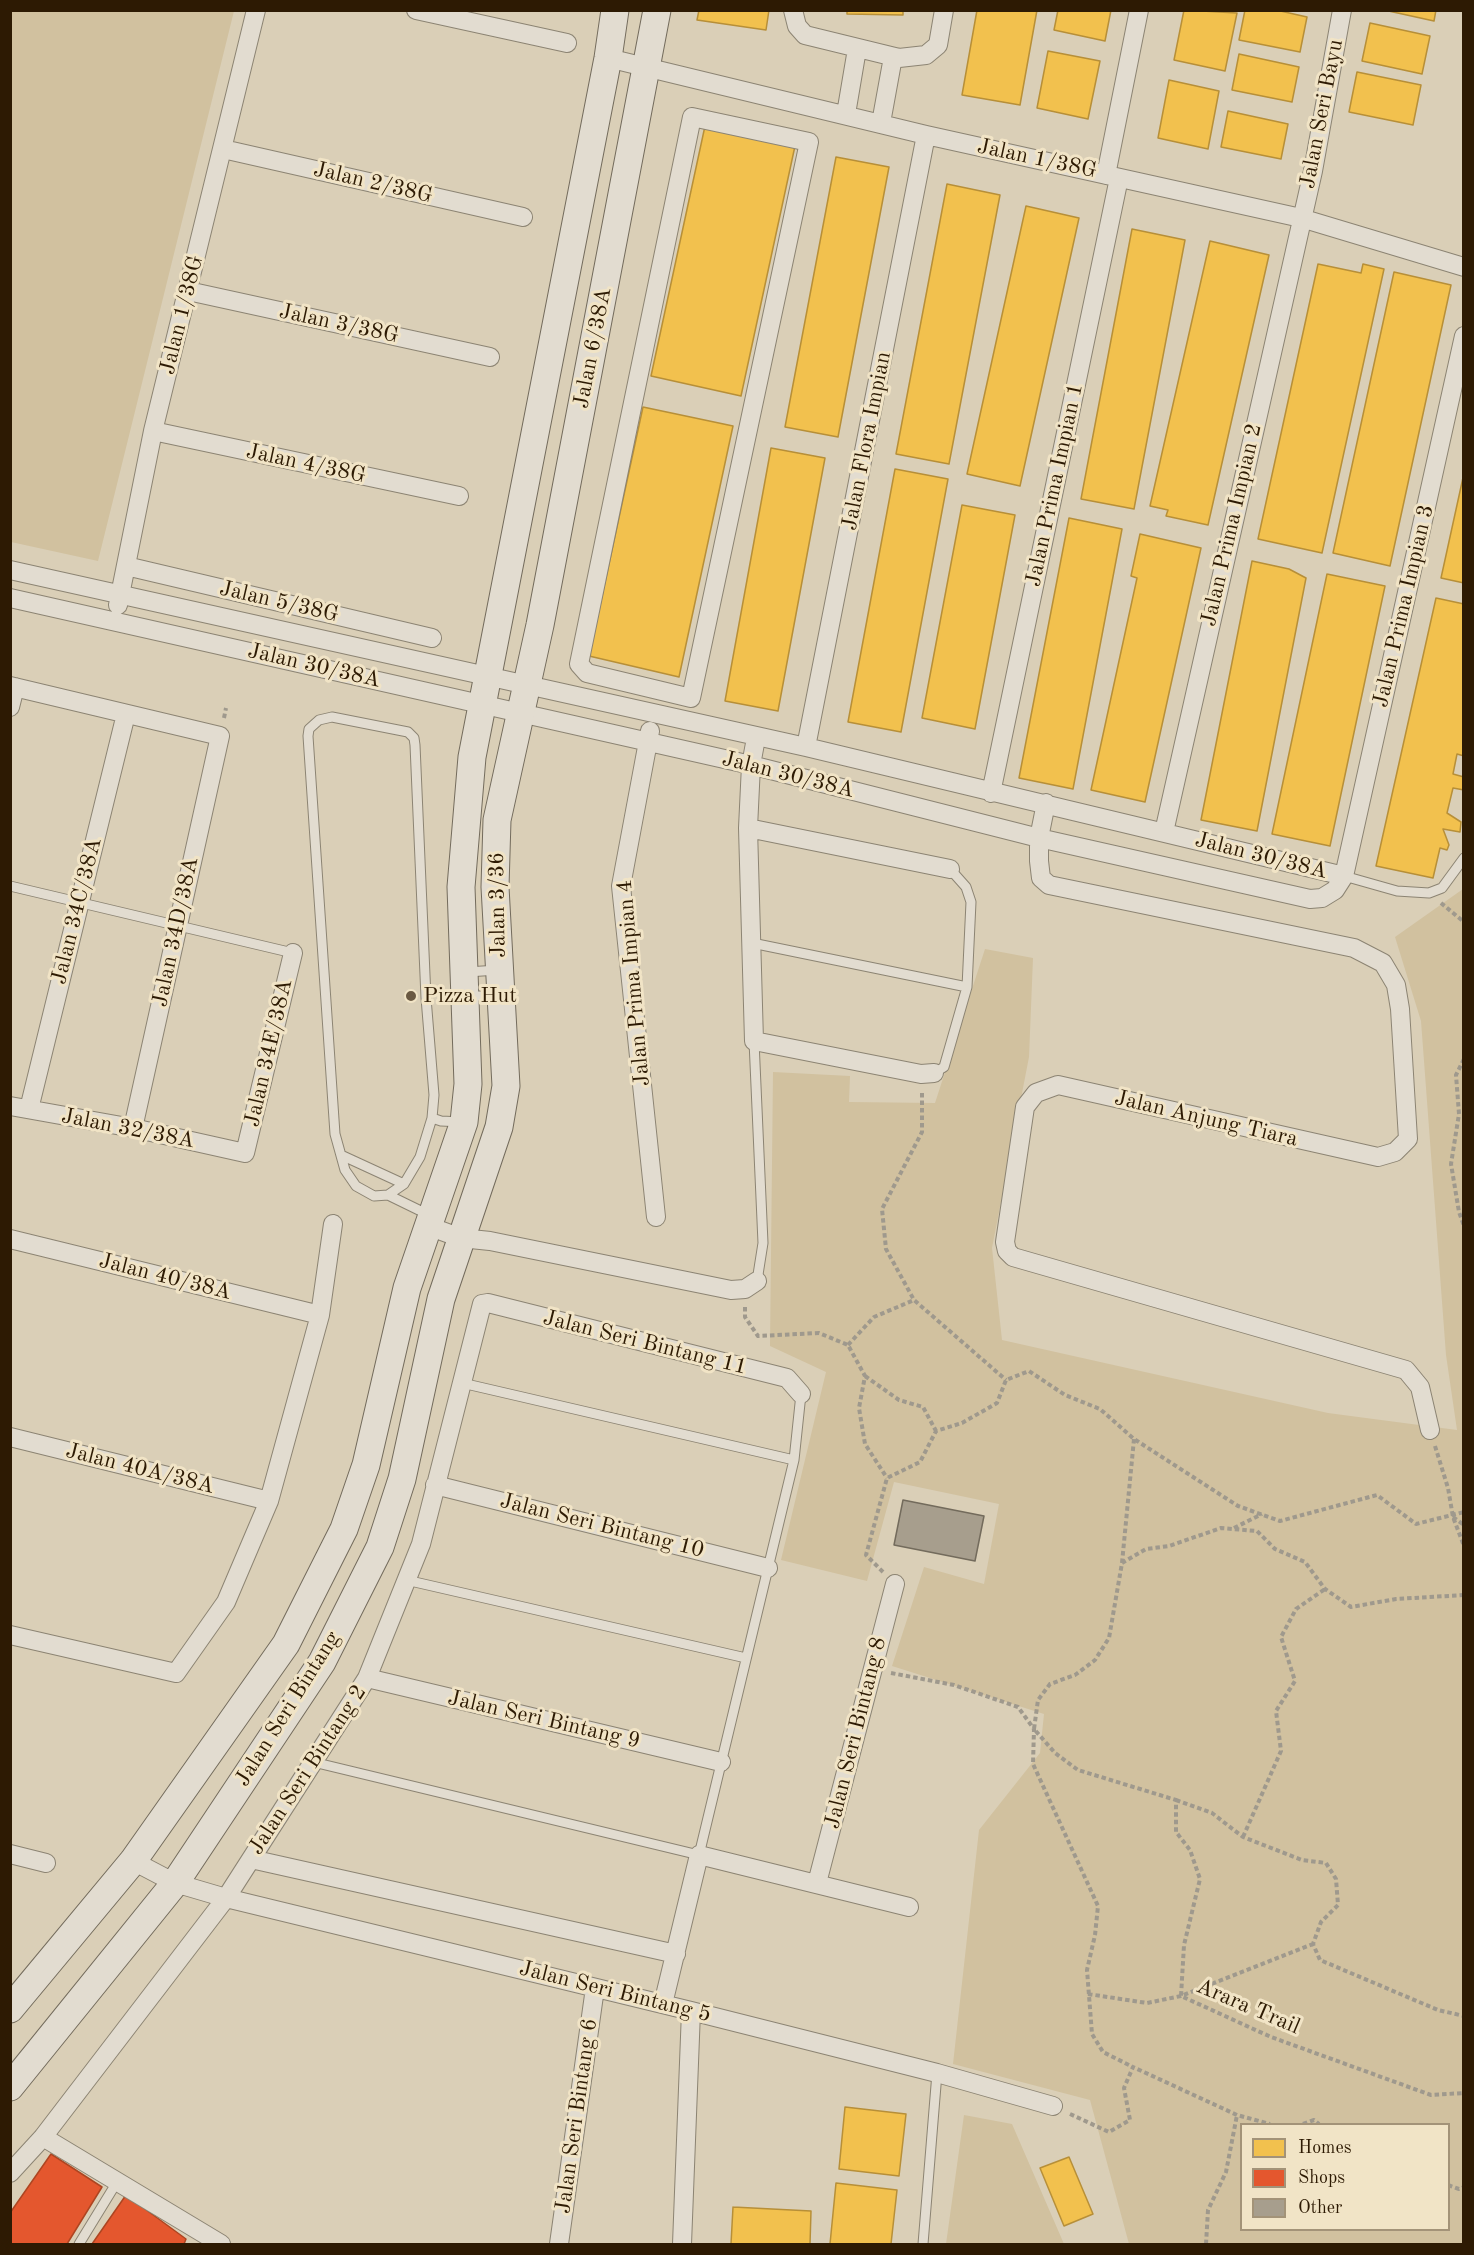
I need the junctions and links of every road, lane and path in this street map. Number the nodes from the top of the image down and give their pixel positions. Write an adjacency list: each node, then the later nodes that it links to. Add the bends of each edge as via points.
1 (255, 10): 17 (street, Jalan 1/38G)
2 (416, 10): 9 (street)
3 (615, 10): 12 (street, Jalan 6/38A)
4 (657, 10): 13 (street, Jalan 6/38A)
5 (793, 10): 10 (street, via 805,35)
6 (944, 10): 11 (street, via 938,45 926,55)
7 (1139, 10): 18 (street, Jalan Prima Impian 1)
8 (1342, 10): 20 (street, Jalan Seri Bayu)
9 (567, 43)
10 (857, 49): 11 (street); 14 (street)
11 (893, 57): 15 (street)
12 (608, 58): 13 (street, Jalan 1/38G); 35 (street, Jalan 6/38A)
13 (647, 67): 14 (street, Jalan 1/38G); 36 (street, Jalan 6/38A)
14 (846, 114): 15 (street, Jalan 1/38G)
15 (881, 123): 16 (street, Jalan 1/38G)
16 (926, 135): 18 (street, Jalan 1/38G); 47 (street, Jalan Flora Impian)
17 (223, 149): 19 (street, Jalan 2/38G); 22 (street, Jalan 1/38G)
18 (1113, 176): 20 (street, Jalan 1/38G); 49 (street, Jalan Prima Impian 1)
19 (523, 217)
20 (1301, 218): 21 (street, Jalan 1/38G); 52 (street, Jalan Prima Impian 2)
21 (1464, 267)
22 (188, 291): 24 (street, Jalan 3/38G); 25 (street, Jalan 1/38G)
23 (1464, 336): 56 (street, Jalan Prima Impian 3)
24 (490, 357)
25 (153, 431): 26 (street, Jalan 4/38G); 27 (street, Jalan 1/38G)
26 (459, 496)
27 (126, 566): 29 (street, Jalan 1/38G); 33 (street, Jalan 5/38G)
28 (10, 570): 29 (street, Jalan 30/38A)
29 (120, 594): 31 (street, Jalan 1/38G); 32 (street, Jalan 30/38A)
30 (10, 598): 31 (street, Jalan 30/38A)
31 (114, 621): 34 (street, Jalan 30/38A)
32 (242, 621): 34 (street); 35 (street, Jalan 30/38A)
33 (432, 638)
34 (237, 649): 39 (street, Jalan 30/38A)
35 (489, 676): 36 (street, Jalan 30/38A); 39 (street, Jalan 6/38A)
36 (527, 685): 41 (street, Jalan 6/38A); 43 (street, Jalan 30/38A)
37 (13, 687): 40 (street); 42 (street)
38 (691, 698): 38 (street, via 586,673 579,664 692,117 809,142); 44 (street)
39 (483, 704): 41 (street, Jalan 30/38A); 65 (street, Jalan 3/36, via 464,776 460,813)
40 (10, 707)
41 (521, 712): 46 (street, Jalan 30/38A); 64 (street, Jalan 3/36, via 497,820 495,886)
42 (126, 714): 59 (street, Jalan 34C/38A); 61 (street, Jalan 34D/38A, via 220,736)
43 (653, 714): 44 (street, Jalan 30/38A); 46 (street, Jalan Prima Impian 4)
44 (686, 723): 45 (street, Jalan 30/38A)
45 (756, 738): 47 (street, Jalan 30/38A); 48 (street)
46 (648, 741): 48 (street, Jalan 30/38A); 81 (street, Jalan Prima Impian 4, via 621,886)
47 (806, 747): 49 (street, Jalan 30/38A)
48 (751, 765): 51 (street); 53 (street, Jalan 30/38A)
49 (991, 793): 50 (street, Jalan 30/38A)
50 (1046, 803): 52 (street, Jalan 30/38A); 53 (street, Jalan Anjung Tiara)
51 (748, 828): 55 (street); 62 (street)
52 (1164, 832): 56 (street, Jalan 30/38A)
53 (1039, 838): 56 (street, Jalan 30/38A, via 1310,899 1322,898 1335,890); 96 (street, Jalan Anjung Tiara, via 1041,878 1048,885 1354,948 1383,963 1396,985 1400,1009 1408,1139 1395,1152 1378,1157 1058,1085 1036,1093 1025,1107 1005,1242 1007,1251 1013,1257 1406,1370 1420,1387)
54 (1464, 858): 58 (lane, via 1442,888)
55 (950, 869): 66 (lane, via 966,887 971,902)
56 (1344, 876): 58 (lane, via 1397,891)
57 (10, 886): 59 (lane)
58 (1429, 893): 60 (path)
59 (79, 903): 61 (lane); 71 (street, Jalan 34C/38A)
60 (1464, 922)
61 (177, 927): 63 (lane); 76 (street, Jalan 34D/38A)
62 (752, 943): 66 (lane); 67 (street)
63 (293, 953): 77 (street, Jalan 34E/38A)
64 (500, 983): 65 (lane); 65 (lane); 85 (street, Jalan 3/36, via 506,1086 500,1128)
65 (465, 984): 75 (street, Jalan 3/36, via 468,1084)
66 (968, 987): 69 (lane, via 944,1067)
67 (754, 1041): 69 (street); 87 (lane, via 763,1243)
68 (1464, 1059): 72 (path, via 1456,1075)
69 (928, 1073): 88 (path, via 922,1132 882,1209 886,1250)
70 (10, 1106): 71 (street, Jalan 32/38A)
71 (29, 1109): 76 (street, Jalan 32/38A)
72 (1459, 1114): 74 (path); 84 (path, via 1451,1164)
73 (432, 1118): 75 (lane); 78 (lane, via 434,1095 414,738 408,732 332,717 319,720 309,729 308,736 335,1134); 79 (lane, via 420,1157)
74 (1464, 1118)
75 (464, 1122): 82 (street, Jalan 3/36)
76 (133, 1128): 77 (street, Jalan 32/38A)
77 (246, 1153)
78 (341, 1155): 79 (lane); 80 (lane, via 356,1186 374,1196)
79 (404, 1184): 80 (lane)
80 (388, 1195): 82 (lane)
81 (656, 1217)
82 (429, 1221): 85 (street); 128 (street, Jalan Seri Bintang, via 407,1287 366,1465 344,1529 286,1644)
83 (333, 1224): 90 (street)
84 (1464, 1226)
85 (461, 1238): 87 (street, via 731,1290); 130 (street, Jalan Seri Bintang, via 441,1299 402,1479 380,1547 322,1662)
86 (10, 1239): 90 (street, Jalan 40/38A)
87 (751, 1285): 91 (path, via 745,1317 758,1336 819,1333)
88 (914, 1300): 91 (path, via 874,1317); 93 (path)
89 (482, 1304): 94 (street, Jalan Seri Bintang 2); 95 (street, Jalan Seri Bintang 11, via 787,1378)
90 (320, 1315): 103 (street)
91 (848, 1346): 92 (path)
92 (865, 1376): 97 (path, via 899,1400 924,1407); 101 (path, via 859,1408 865,1444)
93 (1006, 1380): 97 (path, via 997,1403 962,1423); 99 (path, via 1029,1371 1065,1395 1100,1409)
94 (462, 1383): 100 (lane); 102 (street, Jalan Seri Bintang 2)
95 (801, 1395): 100 (lane)
96 (1430, 1430): 106 (path)
97 (936, 1431): 101 (path, via 920,1462)
98 (10, 1437): 103 (street, Jalan 40A/38A)
99 (1134, 1438): 105 (path, via 1238,1506); 110 (path)
100 (794, 1460): 111 (lane)
101 (887, 1478): 113 (path, via 866,1555)
102 (435, 1485): 111 (street, Jalan Seri Bintang 10); 112 (street, Jalan Seri Bintang 2, via 421,1544)
103 (269, 1502): 116 (street, via 226,1602 176,1673)
104 (1464, 1512): 106 (path)
105 (1262, 1514): 106 (path, via 1280,1521 1377,1495 1416,1524); 108 (path)
106 (1453, 1517): 107 (path); 109 (path)
107 (1464, 1525)
108 (1233, 1528): 110 (path, via 1146,1549); 114 (path, via 1257,1531 1275,1549 1305,1562)
109 (1464, 1546)
110 (1122, 1563): 120 (path, via 1108,1638 1095,1660 1075,1675 1050,1684 1038,1700)
111 (768, 1568): 117 (lane)
112 (406, 1580): 117 (lane); 119 (street, Jalan Seri Bintang 2)
113 (895, 1584): 118 (street, Jalan Seri Bintang 8)
114 (1325, 1588): 115 (path, via 1351,1607 1396,1599); 124 (path, via 1296,1608 1281,1637 1295,1681 1276,1711 1281,1751)
115 (1464, 1595)
116 (10, 1635)
117 (746, 1658): 122 (lane)
118 (872, 1670): 120 (path, via 954,1685 1018,1707); 131 (street, Jalan Seri Bintang 8)
119 (367, 1678): 121 (street, Jalan Seri Bintang 2); 122 (street, Jalan Seri Bintang 9)
120 (1034, 1729): 123 (path, via 1055,1753 1078,1770); 137 (path, via 1033,1764 1098,1906 1087,1970)
121 (313, 1762): 126 (lane); 127 (street, Jalan Seri Bintang 2)
122 (721, 1762): 126 (lane)
123 (1176, 1800): 124 (path, via 1212,1813); 138 (path, Arara Trail, via 1176,1832 1190,1850 1200,1879 1184,1945)
124 (1243, 1837): 134 (path, via 1302,1860 1326,1863 1336,1879 1338,1905 1321,1922)
125 (10, 1854): 129 (street)
126 (699, 1855): 131 (street); 135 (street)
127 (251, 1859): 132 (street, Jalan Seri Bintang 2); 135 (street)
128 (133, 1861): 130 (street, Jalan Seri Bintang 5); 140 (street, Jalan Seri Bintang)
129 (46, 1863)
130 (175, 1883): 132 (street, Jalan Seri Bintang 5); 145 (street, Jalan Seri Bintang)
131 (818, 1883): 133 (street)
132 (226, 1898): 136 (street, Jalan Seri Bintang 5); 150 (street, Jalan Seri Bintang 2)
133 (909, 1907)
134 (1313, 1944): 138 (path); 142 (path, via 1320,1960 1438,2010)
135 (676, 1954): 139 (street)
136 (595, 1988): 139 (street, Jalan Seri Bintang 5); 157 (street, Jalan Seri Bintang 6)
137 (1088, 1994): 138 (path, via 1147,2003); 143 (path, via 1092,2034 1103,2052)
138 (1181, 1996): 146 (path, Arara Trail, via 1271,2037 1431,2095)
139 (663, 2004): 141 (street, Jalan Seri Bintang 5)
140 (10, 2009)
141 (691, 2011): 144 (street, Jalan Seri Bintang 5); 158 (street)
142 (1464, 2016)
143 (1133, 2067): 147 (path, via 1124,2088 1130,2120 1109,2132); 148 (path)
144 (937, 2073): 147 (street, Jalan Seri Bintang 5); 159 (lane)
145 (10, 2087)
146 (1464, 2093)
147 (1053, 2106)
148 (1237, 2115): 149 (path); 160 (path, via 1226,2172 1208,2210)
149 (1266, 2123)
150 (43, 2137): 151 (street, Jalan Seri Bintang 2); 152 (street)
151 (10, 2174)
152 (117, 2182): 155 (street); 156 (lane)
153 (1450, 2185): 154 (path)
154 (1464, 2187)
155 (209, 2241)
156 (79, 2244)
157 (559, 2244)
158 (682, 2244)
159 (923, 2244)
160 (1206, 2244)

